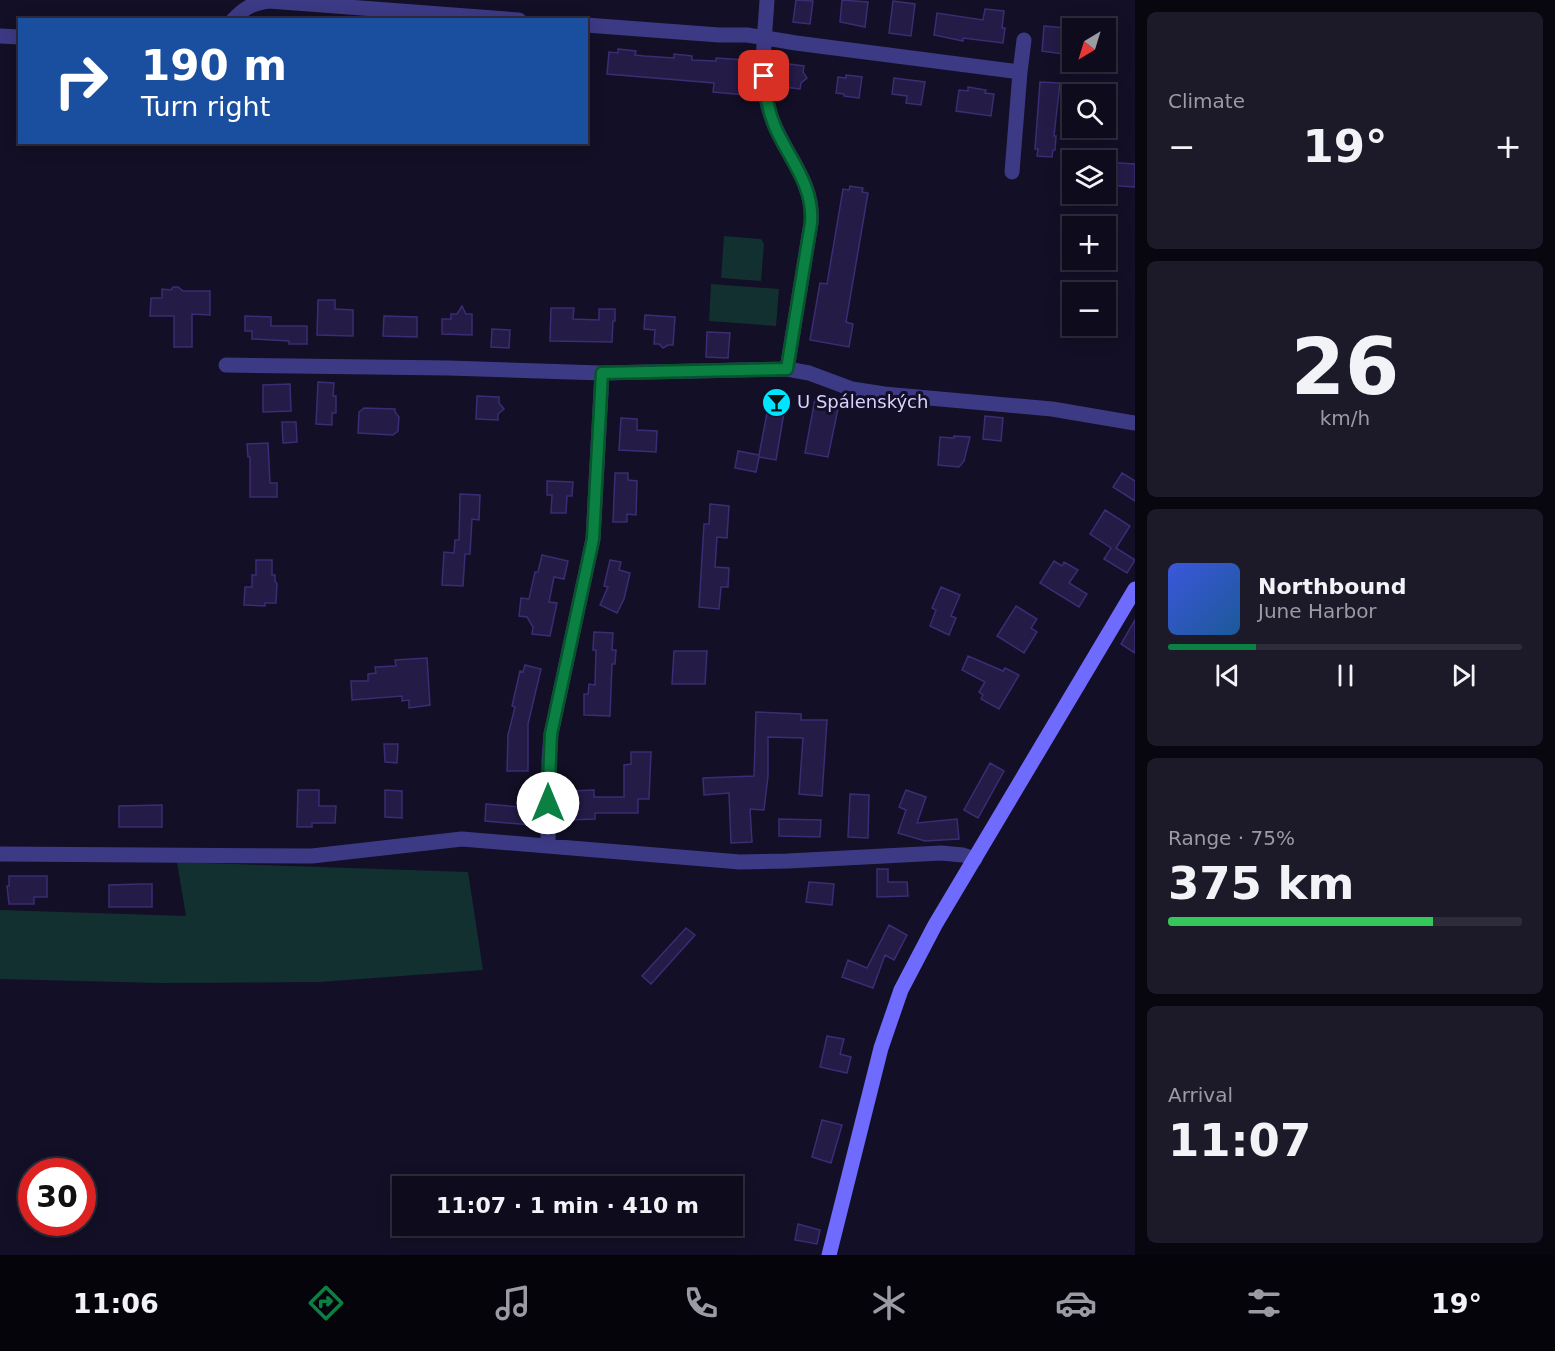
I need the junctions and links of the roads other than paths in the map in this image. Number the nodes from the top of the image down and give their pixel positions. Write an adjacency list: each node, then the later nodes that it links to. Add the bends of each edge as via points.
1 (767, 0): 7 (street)
2 (235, 18): 3 (street, via 257,2 269,1)
3 (493, 18)
4 (588, 25): 7 (street)
5 (0, 36): 6 (street)
6 (18, 37)
7 (765, 38): 9 (street); 12 (street, via 765,89 770,115 804,180 812,204)
8 (1024, 40): 9 (street)
9 (1020, 72): 10 (street)
10 (1012, 172)
11 (226, 365): 13 (street)
12 (787, 369): 13 (street); 14 (street, via 852,389 884,394 1052,409)
13 (602, 373): 16 (street, via 593,539 551,734)
14 (1135, 423)
15 (1135, 589): 18 (street)
16 (548, 846): 17 (street, via 462,839 312,856); 18 (street, via 740,862 941,853)
17 (0, 854)
18 (975, 859): 19 (street, via 920,951 894,1007)
19 (829, 1255)

